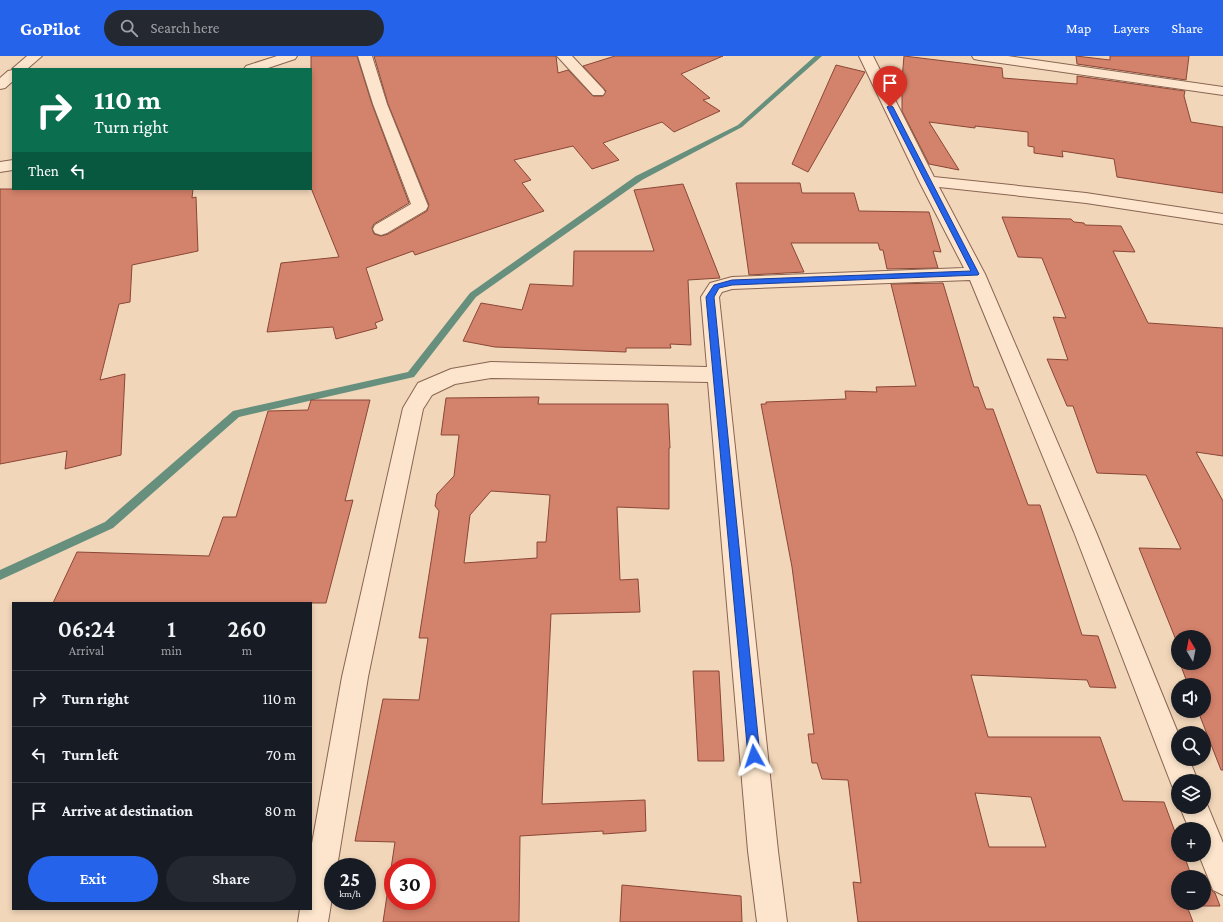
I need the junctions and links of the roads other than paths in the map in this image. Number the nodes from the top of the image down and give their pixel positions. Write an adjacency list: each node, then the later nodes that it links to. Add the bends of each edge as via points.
1 (35, 56): 8 (street)
2 (290, 56): 9 (street)
3 (365, 56): 18 (street, via 380,104 420,206)
4 (564, 56): 13 (street)
5 (866, 56): 16 (street)
6 (979, 56): 7 (street)
7 (993, 57): 12 (street)
8 (21, 68)
9 (254, 68)
10 (12, 75): 11 (street)
11 (0, 85)
12 (1223, 91)
13 (598, 92)
14 (12, 165): 15 (street)
15 (0, 167)
16 (927, 180): 17 (street, via 1086,198); 19 (street)
17 (1223, 219)
18 (381, 229)
19 (976, 274): 20 (street, via 732,283 716,286 710,297); 21 (street, via 1085,532)
20 (718, 375): 24 (street, via 491,370 451,377 425,389 413,408 355,677); 25 (street, via 762,843)
21 (1181, 774)
22 (1211, 850): 23 (street)
23 (1223, 880)
24 (313, 922)
25 (772, 922)

